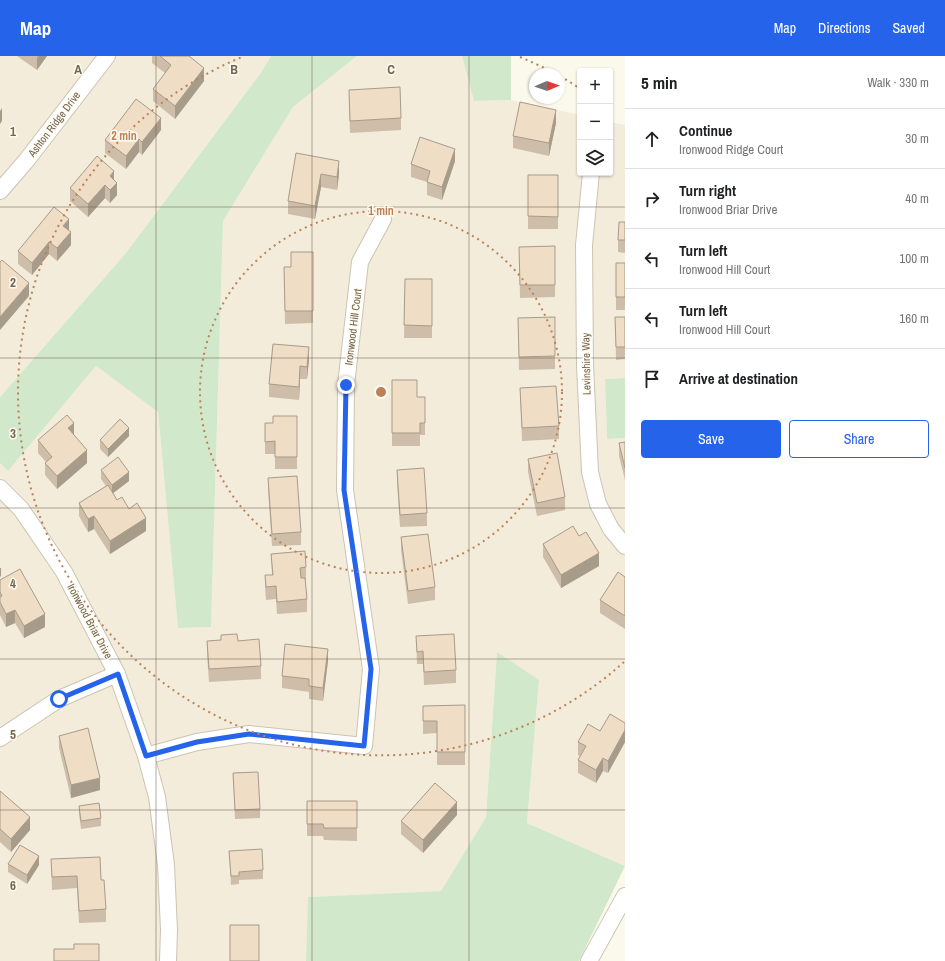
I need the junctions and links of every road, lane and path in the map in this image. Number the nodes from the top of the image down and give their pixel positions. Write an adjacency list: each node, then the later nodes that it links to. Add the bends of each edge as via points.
1 (106, 56): 3 (street, Ashton Ridge Drive)
2 (591, 176): 6 (street, Levinshire Way, via 584,245 585,365 590,472 598,504 611,530)
3 (0, 191)
4 (383, 219): 9 (street, Ironwood Hill Court, via 360,262 346,385 344,490 371,669 364,746 249,734 197,742)
5 (0, 488): 7 (street, Ironwood Briar Drive, via 21,510 64,572)
6 (625, 546)
7 (118, 674): 8 (street, via 59,699); 9 (street, Ironwood Briar Drive)
8 (0, 738)
9 (146, 756): 11 (street, Ironwood Briar Drive, via 156,797 166,865)
10 (625, 896): 12 (street)
11 (168, 961)
12 (589, 961)

